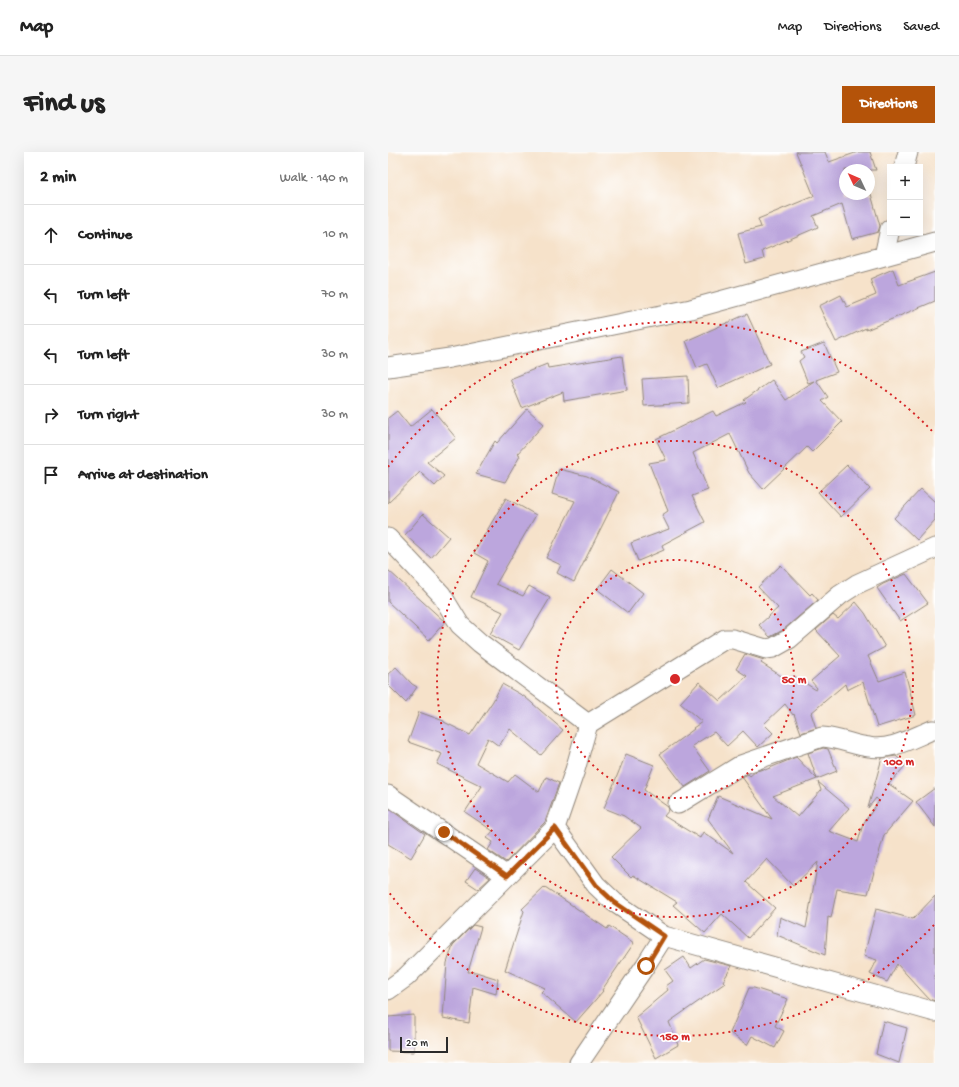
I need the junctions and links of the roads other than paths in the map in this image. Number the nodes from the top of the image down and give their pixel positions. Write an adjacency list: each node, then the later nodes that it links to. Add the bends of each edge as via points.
1 (908, 152): 2 (street)
2 (905, 164)
3 (888, 236): 5 (street)
4 (935, 242): 5 (street)
5 (884, 256): 6 (street, via 691,309 450,358)
6 (388, 367)
7 (388, 538): 9 (street, via 441,594 460,625 480,643)
8 (935, 548): 9 (street, via 857,584 840,595 789,639 773,648 766,649 725,639)
9 (588, 724): 13 (street)
10 (935, 730): 12 (street, via 889,747 869,747 822,737 741,765)
11 (388, 795): 14 (street)
12 (678, 804)
13 (555, 828): 14 (street); 15 (street, via 596,885 614,902)
14 (507, 876): 16 (street, via 406,977)
15 (664, 936): 17 (street); 18 (street)
16 (388, 990)
17 (935, 1012)
18 (579, 1063)

